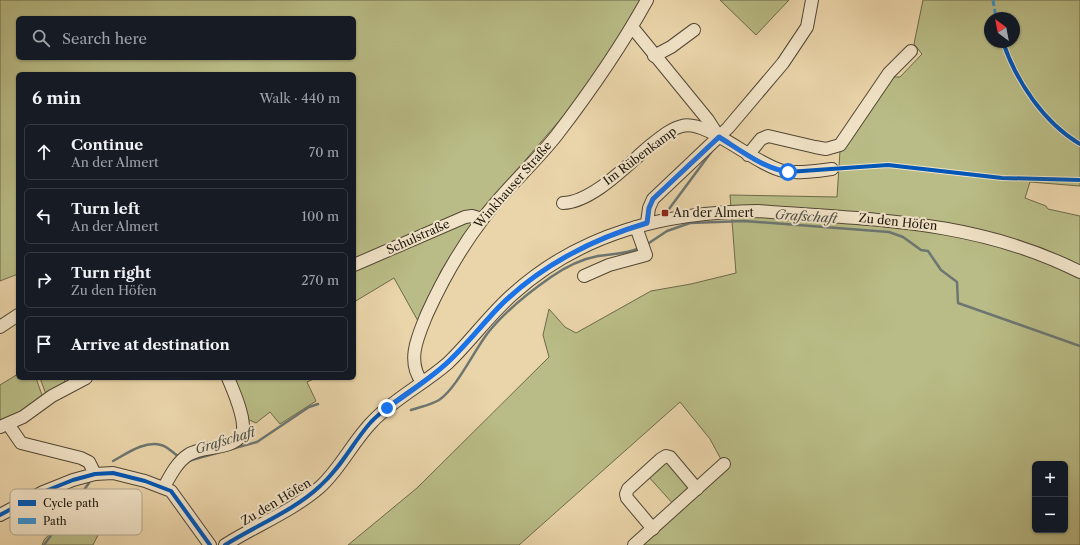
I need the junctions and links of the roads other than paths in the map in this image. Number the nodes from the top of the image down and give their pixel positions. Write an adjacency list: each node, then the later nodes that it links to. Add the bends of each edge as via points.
1 (647, 0): 3 (street, Winkhauser Straße)
2 (812, 0): 7 (street, via 807,27 796,46)
3 (632, 27): 6 (street); 11 (street, Winkhauser Straße, via 555,136)
4 (694, 30): 6 (street)
5 (911, 51): 8 (street, via 889,73 840,145 826,149 809,147 768,136 761,139)
6 (654, 56): 7 (street, via 708,120)
7 (719, 137): 8 (street); 10 (street, Im Rübenkamp, via 702,127 682,125 657,141 591,194 576,201); 12 (street, via 653,199)
8 (748, 155): 9 (street, via 788,172)
9 (832, 169)
10 (563, 203)
11 (482, 219): 13 (street, Schulstraße, via 465,217); 20 (street, Winkhauser Straße, via 445,276 418,336 414,347 414,363)
12 (641, 225): 14 (street, Zu den Höfen, via 666,218 704,213 758,211 903,221 1012,243); 15 (street, via 646,255 609,265); 20 (street, Zu den Höfen, via 583,247 529,281 498,308 448,363)
13 (356, 264)
14 (1080, 272)
15 (584, 276)
16 (16, 316): 17 (street)
17 (0, 327)
18 (82, 380): 21 (street)
19 (229, 380): 24 (street, via 240,412 242,435 235,441 183,459)
20 (422, 382): 31 (street, Zu den Höfen, via 372,421 335,470 317,489)
21 (4, 426): 23 (street, via 21,443 89,462)
22 (724, 464): 26 (street)
23 (95, 474): 24 (street, via 120,474); 25 (street)
24 (164, 487): 30 (street, via 177,498)
25 (51, 489)
26 (697, 489): 29 (street); 29 (street, via 670,457 664,456 656,463 628,489 626,494)
27 (10, 510): 28 (street)
28 (0, 515)
29 (653, 529): 32 (street)
30 (210, 545)
31 (225, 545)
32 (634, 545)

